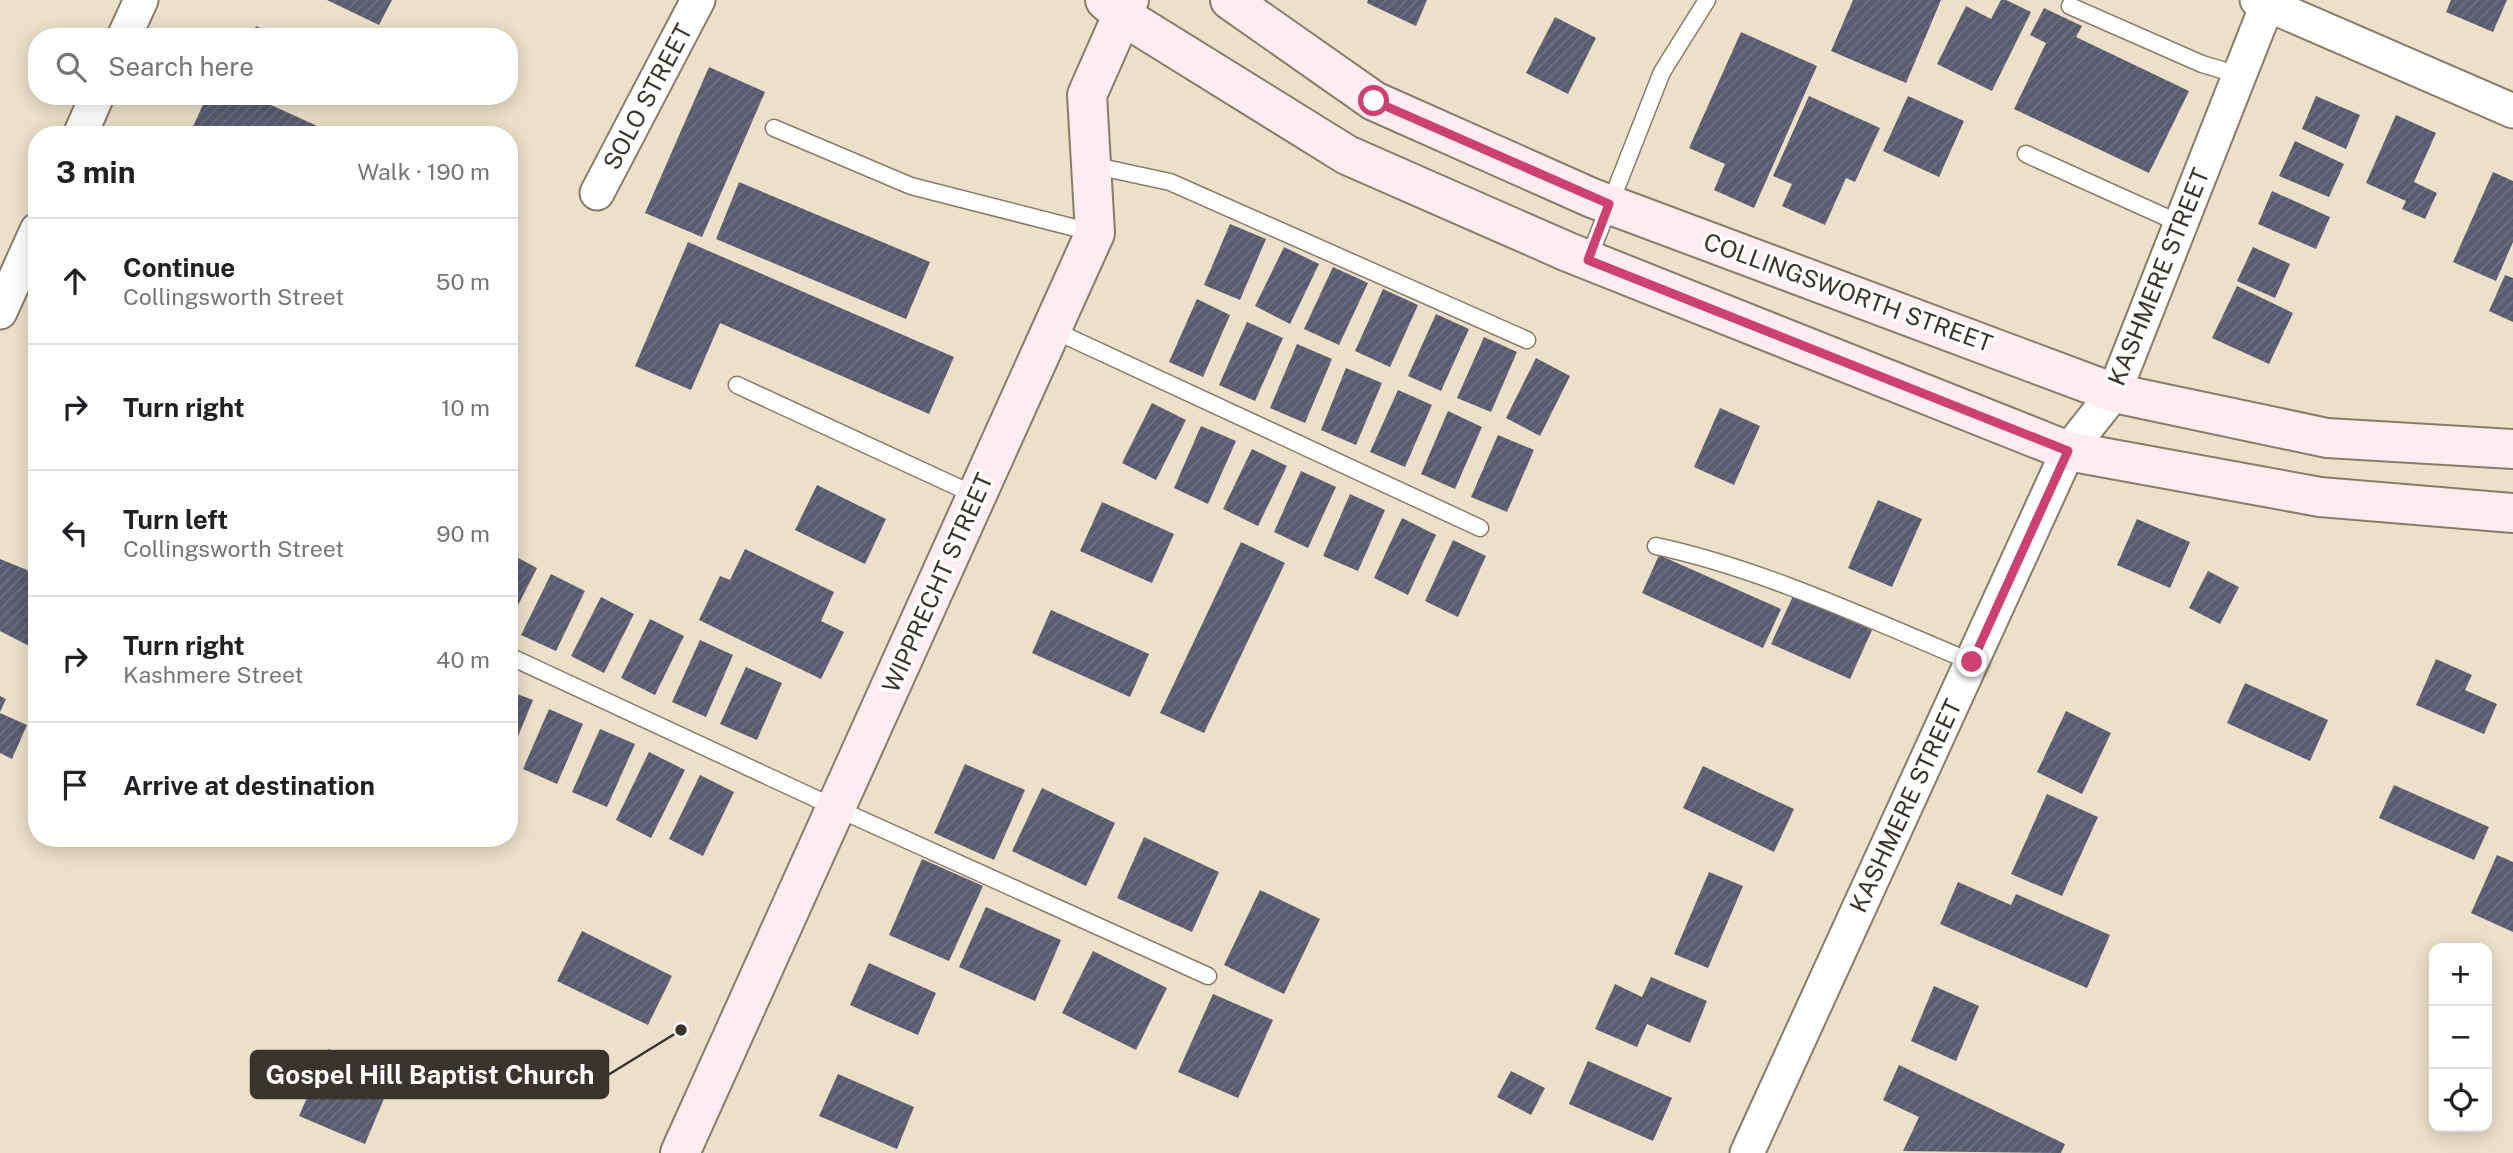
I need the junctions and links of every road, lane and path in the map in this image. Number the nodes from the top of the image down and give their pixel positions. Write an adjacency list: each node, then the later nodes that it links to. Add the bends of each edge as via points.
1 (141, 0): 8 (street)
2 (698, 0): 16 (street, SOLO STREET)
3 (1230, 0): 17 (main road, COLLINGSWORTH STREET, via 1374,101)
4 (1707, 0): 17 (lane, via 1662,72)
5 (2264, 1): 9 (street, KASHMERE STREET); 11 (street)
6 (1119, 5): 15 (main road, WIPPRECHT STREET, via 1087,95); 21 (main road, via 1347,155)
7 (2070, 6): 9 (lane, via 2202,64)
8 (128, 28)
9 (2239, 75): 18 (street, KASHMERE STREET)
10 (93, 105): 12 (street)
11 (2513, 111)
12 (84, 126)
13 (774, 128): 19 (lane, via 911,186)
14 (2026, 154): 18 (lane)
15 (1091, 165): 19 (main road, WIPPRECHT STREET); 24 (lane, via 1170,182)
16 (597, 193)
17 (1609, 204): 21 (lane); 26 (main road, COLLINGSWORTH STREET)
18 (2181, 223): 26 (street, KASHMERE STREET)
19 (1095, 233): 23 (main road, WIPPRECHT STREET)
20 (28, 250): 22 (street)
21 (1588, 260): 28 (main road)
22 (0, 312)
23 (1051, 330): 29 (main road, WIPPRECHT STREET); 31 (lane)
24 (1527, 340)
25 (737, 385): 29 (lane)
26 (2114, 393): 27 (main road, COLLINGSWORTH STREET, via 2327,438); 28 (street, KASHMERE STREET)
27 (2513, 449)
28 (2068, 451): 30 (main road, via 2320,497); 34 (street, KASHMERE STREET)
29 (977, 496): 35 (main road, WIPPRECHT STREET)
30 (2513, 513)
31 (1480, 528)
32 (1656, 546): 34 (lane, via 1695,555 1809,596)
33 (518, 660): 35 (lane)
34 (1972, 662): 38 (street, KASHMERE STREET)
35 (836, 808): 36 (lane); 37 (main road, WIPPRECHT STREET)
36 (1208, 976)
37 (680, 1153)
38 (1747, 1153)

